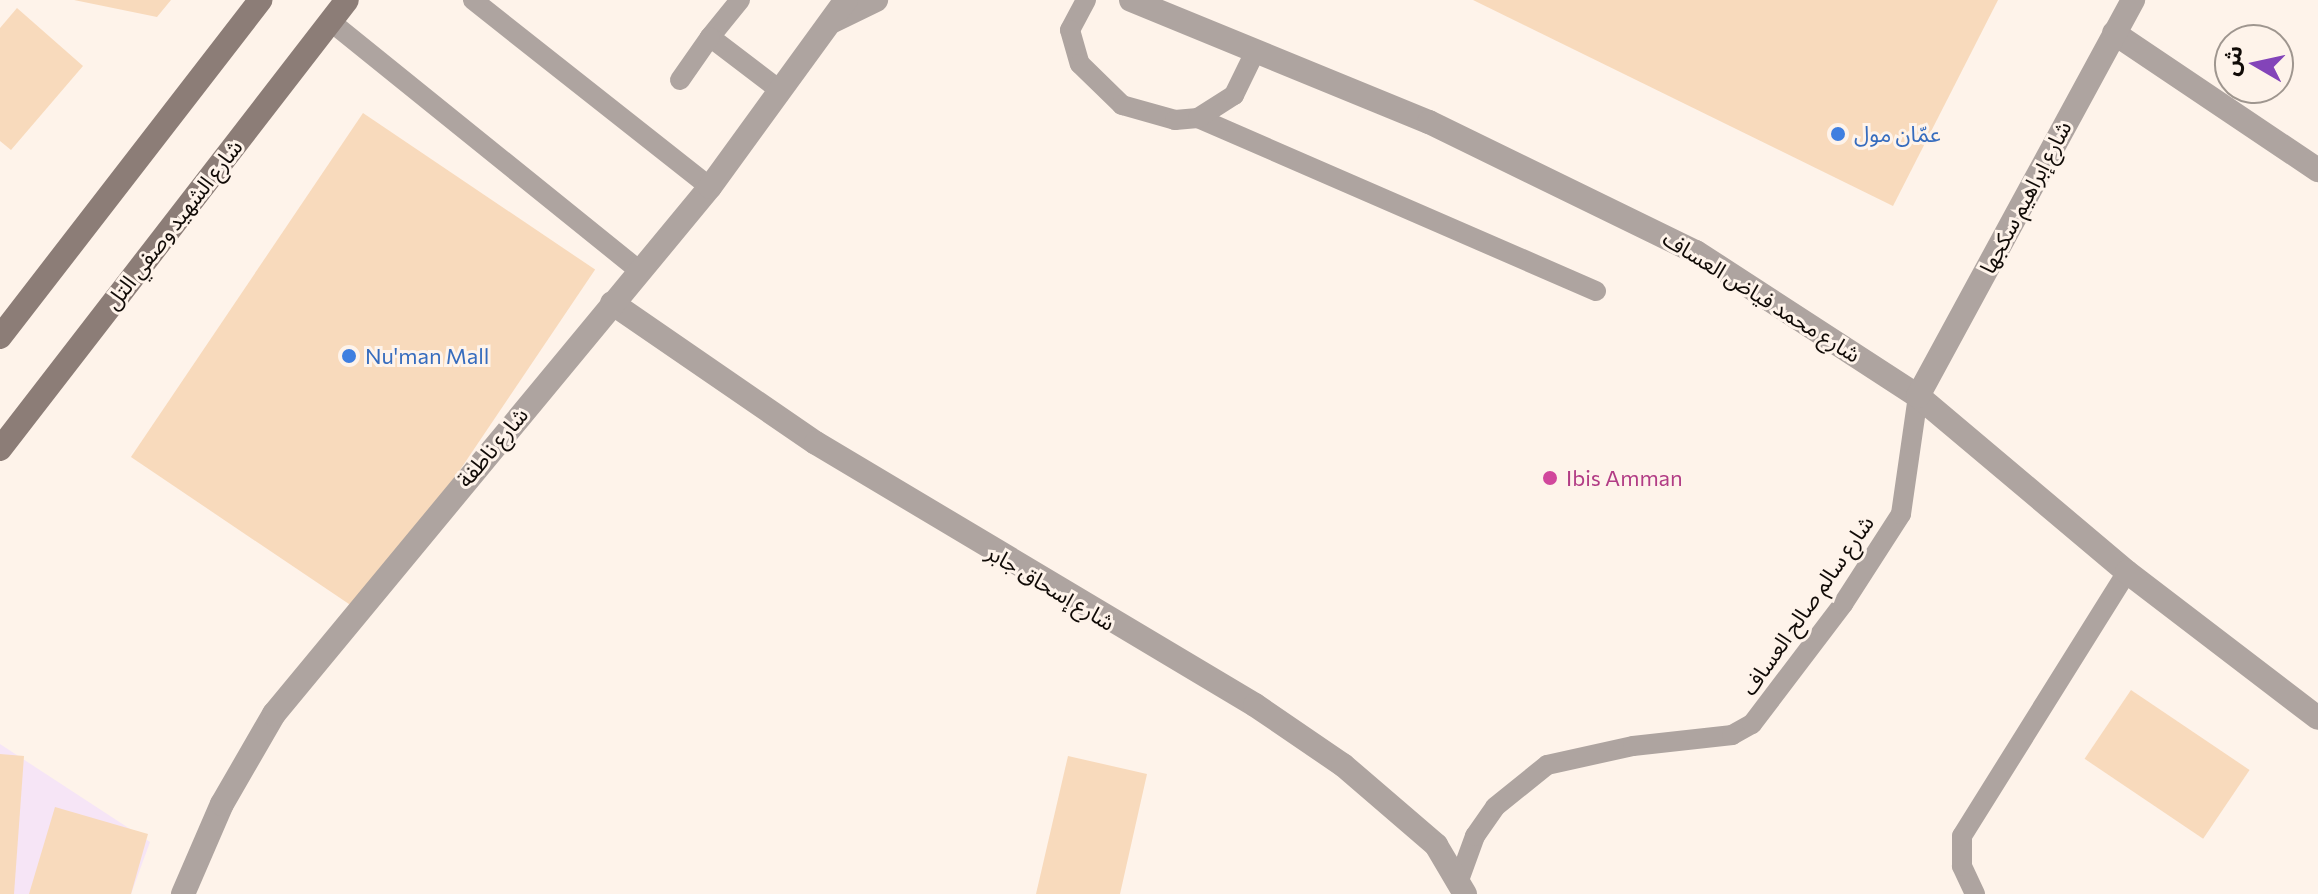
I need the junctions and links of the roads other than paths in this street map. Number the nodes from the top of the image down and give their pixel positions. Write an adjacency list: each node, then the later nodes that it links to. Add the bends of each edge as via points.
1 (260, 0): 22 (main road)
2 (347, 0): 10 (main road, شارع الشهيد وصفي التل)
3 (473, 0): 18 (lane)
4 (740, 0): 12 (lane)
5 (876, 0): 9 (street, شارع ناطفة)
6 (1086, 0): 16 (lane, via 1070,30 1080,64 1098,86 1148,114)
7 (1131, 0): 13 (street, شارع محمد فياض العساف)
8 (2133, 0): 11 (street, شارع إبراهيم سكجها)
9 (840, 10): 15 (street, شارع ناطفة)
10 (330, 21): 19 (lane); 24 (main road, شارع الشهيد وصفي التل)
11 (2114, 33): 17 (street); 23 (street, شارع إبراهيم سكجها)
12 (710, 37): 14 (lane); 15 (lane)
13 (1255, 52): 16 (lane, via 1234,95); 23 (street, شارع محمد فياض العساف, via 1402,110 1642,224 1804,318)
14 (680, 80)
15 (781, 91): 18 (street, شارع ناطفة)
16 (1198, 118): 20 (lane)
17 (2318, 170)
18 (710, 187): 19 (street, شارع ناطفة)
19 (640, 271): 21 (street, شارع ناطفة)
20 (1596, 291)
21 (612, 303): 27 (street, شارع إسحاق جابر, via 816,443 1255,705 1353,774 1436,845); 28 (street, شارع ناطفة, via 274,714 222,804)
22 (0, 337)
23 (1918, 396): 25 (street, شارع محمد فياض العساف); 27 (lane, شارع سالم صالح العساف, via 1901,514 1843,604 1752,724 1732,735 1633,746 1547,765 1495,807)
24 (0, 449)
25 (2127, 572): 26 (street, شارع محمد فياض العساف); 29 (lane, via 1962,836 1962,866)
26 (2318, 718)
27 (1462, 887)
28 (183, 894)
29 (1975, 894)

